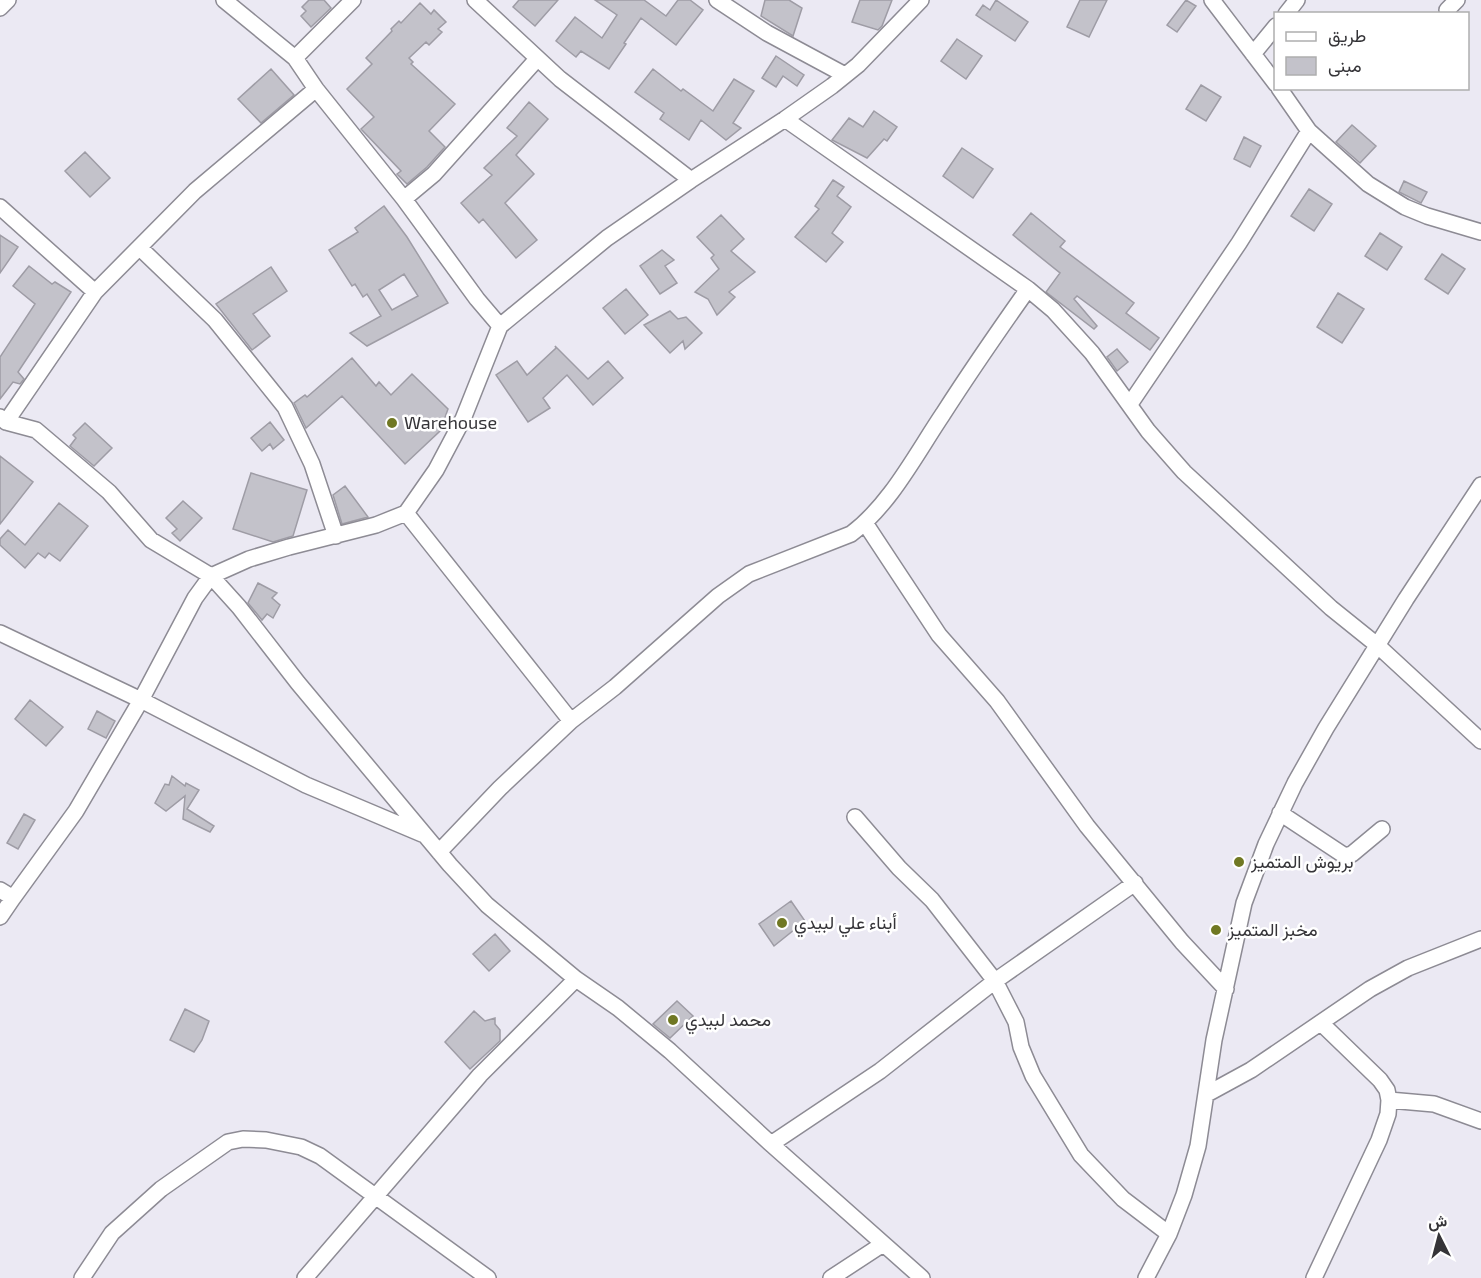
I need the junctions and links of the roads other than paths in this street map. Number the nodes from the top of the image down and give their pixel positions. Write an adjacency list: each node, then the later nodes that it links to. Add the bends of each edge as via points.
1 (8, 0): 9 (street)
2 (224, 0): 13 (street)
3 (353, 0): 13 (street)
4 (475, 0): 14 (street)
5 (717, 0): 15 (street, via 767,33)
6 (921, 0): 15 (street)
7 (1212, 0): 12 (street)
8 (1297, 0): 10 (street)
9 (0, 8)
10 (1288, 12)
11 (1274, 27): 12 (street)
12 (1252, 54): 16 (street)
13 (295, 58): 17 (street)
14 (537, 58): 21 (street); 22 (street, via 434,174)
15 (845, 75): 19 (street)
16 (1274, 83)
17 (316, 88): 22 (street); 25 (street, via 195,191)
18 (1280, 90): 20 (street)
19 (785, 119): 21 (street); 26 (street)
20 (1309, 131): 24 (street, via 1368,184 1405,207); 29 (street)
21 (690, 180): 28 (street, via 607,238)
22 (404, 199): 28 (street)
23 (0, 207): 27 (street)
24 (1481, 232)
25 (140, 248): 27 (street); 34 (street, via 214,320 285,406 312,464)
26 (1028, 289): 29 (street, via 1092,352); 33 (street, via 882,504)
27 (95, 292): 30 (street)
28 (500, 326): 32 (street, via 462,419 436,470)
29 (1130, 404): 37 (street, via 1184,472 1331,608)
30 (3, 420): 35 (street, via 36,430 109,492 152,540)
31 (1481, 485): 37 (street)
32 (406, 513): 34 (street); 39 (street)
33 (865, 523): 39 (street, via 851,534 748,574); 46 (street, via 939,635 996,701 1087,826)
34 (336, 536): 35 (street, via 249,559)
35 (211, 576): 38 (street, via 195,598); 44 (street)
36 (1, 636): 38 (street)
37 (1377, 645): 40 (street); 41 (street)
38 (141, 700): 44 (street, via 306,785); 48 (street, via 76,811)
39 (571, 721): 45 (street)
40 (1481, 741)
41 (1280, 813): 43 (street, via 1345,856); 53 (street, via 1244,903)
42 (855, 817): 52 (street, via 932,900)
43 (1382, 829)
44 (425, 836): 45 (street)
45 (439, 852): 51 (street, via 487,905)
46 (1135, 883): 52 (street); 53 (street)
47 (0, 890): 48 (street)
48 (13, 898): 49 (street)
49 (0, 917)
50 (1481, 939): 54 (street, via 1408,968)
51 (576, 979): 58 (street, via 670,1051); 59 (street, via 480,1075)
52 (995, 981): 58 (street, via 880,1071); 60 (street, via 1016,1022 1033,1076 1081,1155 1123,1199)
53 (1226, 989): 55 (street)
54 (1321, 1023): 55 (street); 56 (street, via 1380,1080)
55 (1207, 1094): 60 (street, via 1198,1146)
56 (1389, 1101): 57 (street, via 1434,1104); 68 (street, via 1379,1140)
57 (1481, 1121)
58 (771, 1144): 61 (street)
59 (376, 1197): 62 (street, via 320,1155 301,1147 266,1140 228,1142 161,1189 112,1233); 63 (street); 64 (street)
60 (1169, 1234): 67 (street)
61 (883, 1244): 65 (street); 66 (street)
62 (82, 1278)
63 (305, 1278)
64 (488, 1278)
65 (831, 1278)
66 (922, 1278)
67 (1146, 1278)
68 (1314, 1278)

